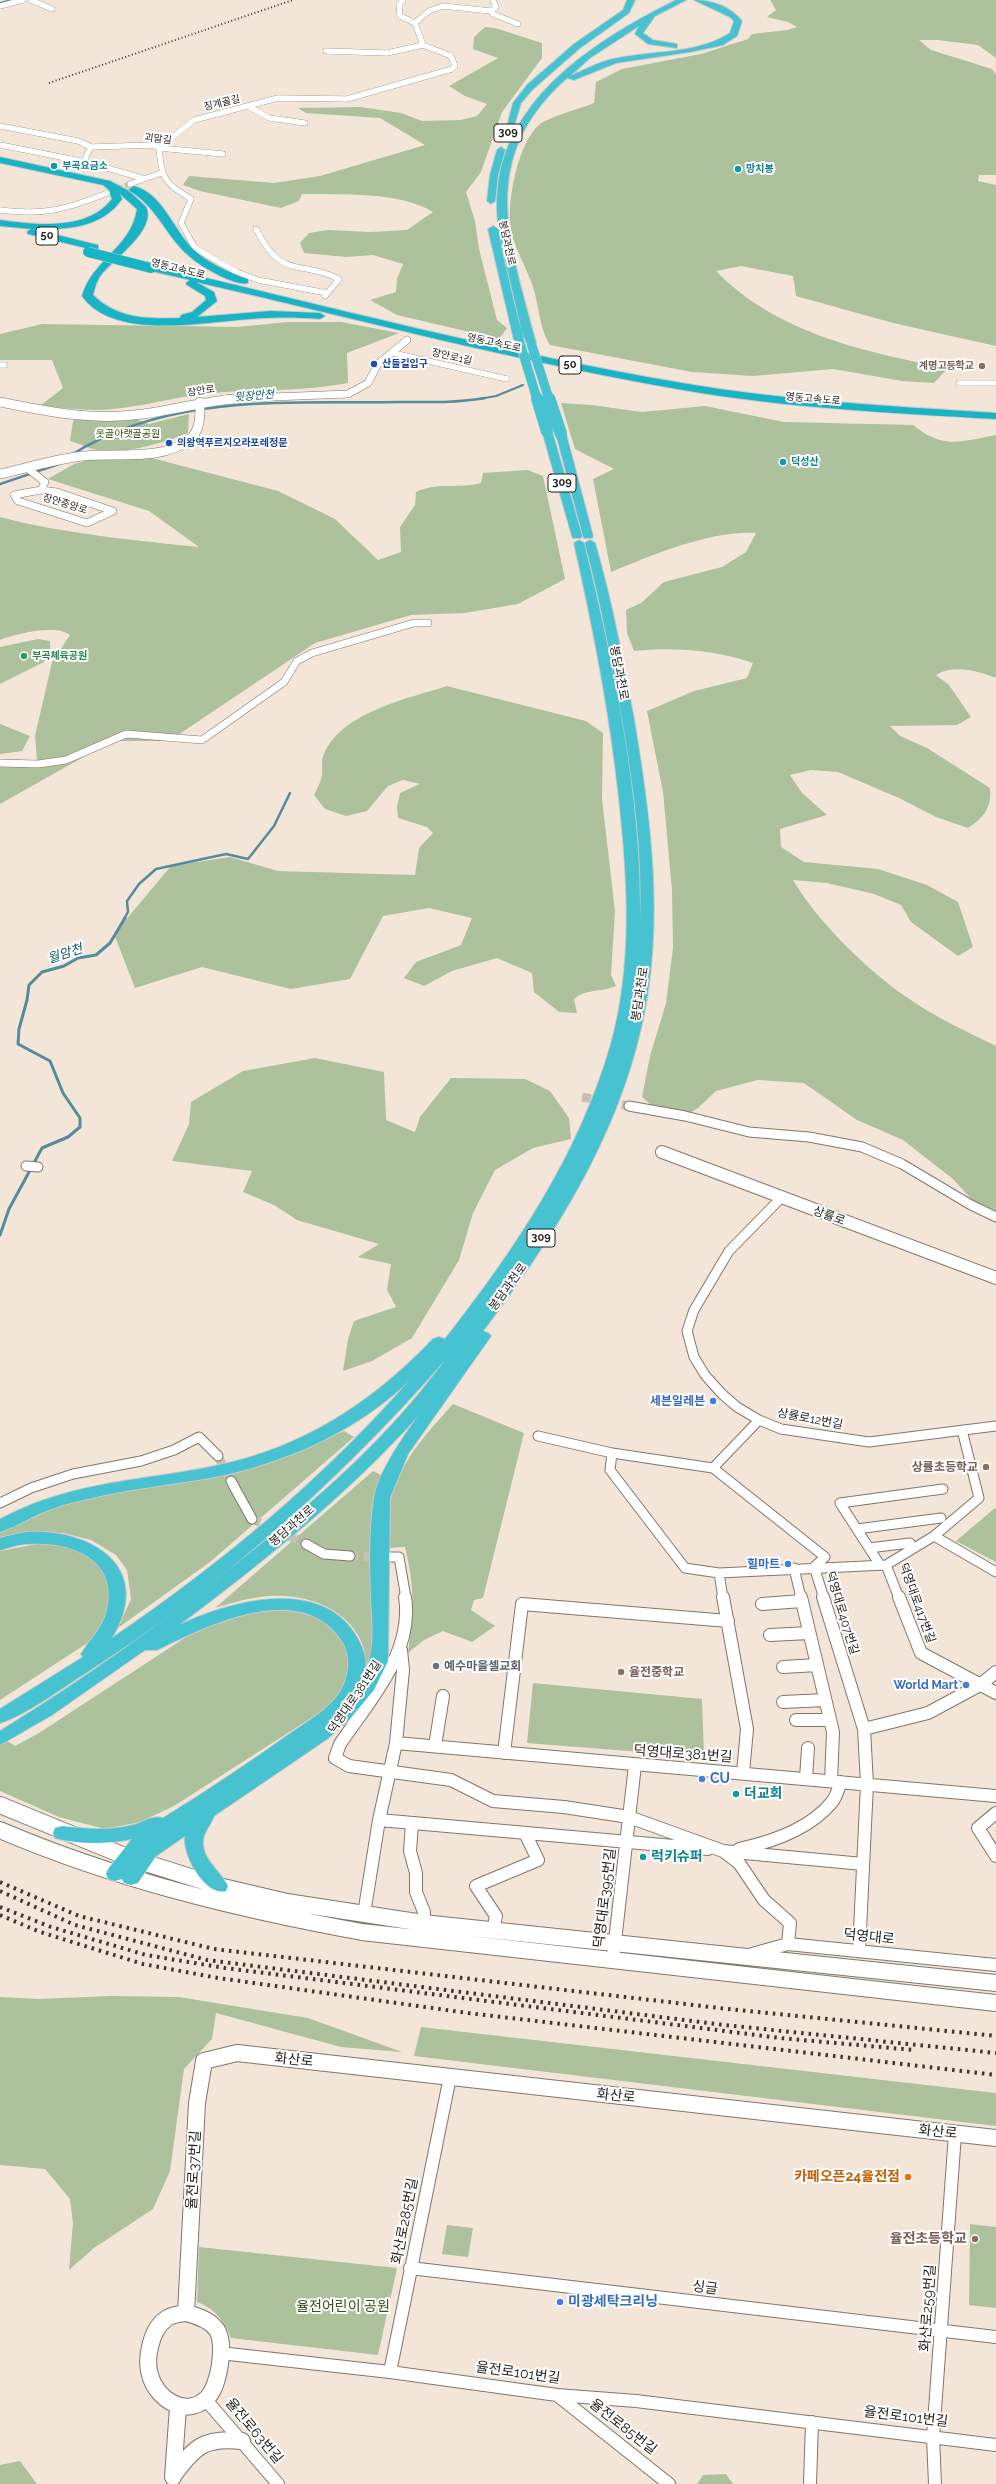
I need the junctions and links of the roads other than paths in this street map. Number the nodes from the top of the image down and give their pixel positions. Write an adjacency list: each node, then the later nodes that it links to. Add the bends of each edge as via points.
1 (23, 0): 9 (street)
2 (31, 0): 10 (street)
3 (403, 0): 12 (street, via 399,5 400,16)
4 (493, 0): 11 (street, via 496,7)
5 (631, 0): 20 (highway, via 626,11 577,46 530,87 517,103)
6 (692, 0): 8 (highway, via 726,14 732,24 729,33 711,43 685,47 661,45 644,39 639,34 640,29 648,20)
7 (698, 0): 16 (highway, via 733,15 738,21 734,34 728,40 710,46 614,61 574,76)
8 (676, 1): 16 (highway, 봉담과천로 / 309, via 612,38 566,73); 20 (highway, 봉담과천로 / 309, via 606,35 569,64 541,88 522,110)
9 (0, 6)
10 (52, 10)
11 (491, 11): 12 (street, via 438,8); 13 (street)
12 (415, 23): 14 (street)
13 (518, 24)
14 (423, 45): 15 (street, via 398,51); 17 (street, 징계골길, via 447,51 456,66 347,99 278,98)
15 (326, 51)
16 (551, 89): 57 (highway, 봉담과천로 / 309, bridge, via 517,137 506,165 501,209 504,236 531,342 561,434)
17 (248, 106): 18 (street, via 269,118); 23 (street, 징계골길, via 194,120)
18 (305, 123)
19 (0, 126): 22 (street, 괴말길, via 78,141)
20 (507, 136): 33 (highway, 봉담과천로 / 309, via 494,175)
21 (0, 145): 27 (street)
22 (91, 147): 23 (street, 괴말길, via 153,145); 27 (street)
23 (159, 148): 25 (street, 괴말길); 28 (street)
24 (0, 154): 30 (highway, via 60,162 99,171)
25 (223, 154)
26 (0, 160): 32 (highway)
27 (86, 162): 29 (street)
28 (161, 173): 29 (street); 37 (street, via 171,186 191,199 181,223 195,248 231,269 258,280 326,294 340,279 334,275 289,266 265,249)
29 (142, 178): 31 (street)
30 (118, 181): 40 (highway, via 147,208 148,218 146,229 109,267 94,287 93,296 98,303 110,310 126,314 165,319 196,314 212,301 210,294 200,288); 41 (highway, via 145,195 169,222 183,244 207,264 240,280)
31 (130, 184)
32 (107, 188): 34 (street, via 63,211 39,214); 36 (highway, via 114,189 117,199 107,212 93,219 49,226); 42 (highway, via 118,187 133,198 142,209 143,218 140,229 104,266 88,287 87,296 93,304 108,312 143,320 164,321 266,315 317,316)
33 (491, 208)
34 (0, 210)
35 (492, 222): 57 (highway, 봉담과천로 / 309, bridge, via 519,340)
36 (0, 224): 39 (highway, 영동고속도로 / 50)
37 (256, 229)
38 (0, 230): 39 (highway, 영동고속도로 / 50)
39 (91, 249): 40 (highway, 영동고속도로 / 50, bridge)
40 (152, 265): 41 (highway, 영동고속도로 / 50); 42 (highway, 영동고속도로 / 50)
41 (284, 295): 52 (highway, 영동고속도로 / 50, via 588,364 705,386 812,400)
42 (445, 337): 53 (highway, 영동고속도로 / 50, via 582,368 750,397 806,404)
43 (408, 340): 44 (street, 장안로)
44 (393, 353): 45 (street, 장안로1길); 51 (street, 장안로, via 375,366 369,375 368,383 348,394 242,397)
45 (417, 357): 46 (street, 장안로1길); 46 (street, via 434,355 441,358)
46 (432, 361): 47 (street, 장안로1길)
47 (507, 379)
48 (958, 383): 49 (street)
49 (996, 383)
50 (0, 402): 51 (street, 장안로, via 56,414 86,417)
51 (200, 407): 54 (street, via 196,433 187,442 179,445 149,453 82,456)
52 (996, 410)
53 (996, 416)
54 (29, 470): 55 (street); 56 (street, 장안중앙로, via 45,482)
55 (0, 474)
56 (42, 490): 56 (street, 장안중앙로, via 14,495 18,501 87,524 113,511 57,492)
57 (583, 539): 67 (highway, 봉담과천로 / 309, via 604,597 641,794 648,864 648,923 643,982 630,1048 601,1127 568,1192 529,1258)
58 (428, 623): 59 (street, via 414,623 312,653 297,661 284,682 202,740 126,734 114,736 74,758 53,762)
59 (0, 763)
60 (629, 1106): 65 (street, via 685,1116 749,1132 809,1136 862,1147 902,1164)
61 (662, 1152): 64 (street, 상률로)
62 (26, 1166): 63 (street)
63 (38, 1167)
64 (781, 1198): 66 (street, 상률로); 68 (street, 상률로12번길, via 729,1251 694,1310 687,1331 694,1357 705,1375 737,1407)
65 (996, 1217)
66 (996, 1278)
67 (498, 1291): 80 (highway, via 475,1302 427,1355 385,1394 345,1423 304,1444 259,1460 221,1469 62,1499); 100 (highway, 봉담과천로 / 309, via 413,1412 354,1472 268,1548); 104 (highway, 봉담과천로 / 309, via 374,1431 287,1513 120,1642); 127 (highway, via 501,1309 454,1380 400,1453 382,1498 379,1661 365,1690 343,1716 322,1734)
68 (759, 1420): 70 (street, 상률로12번길, via 781,1429 869,1442); 74 (street)
69 (996, 1426): 70 (street, 상률로12번길)
70 (962, 1430): 82 (street, 덕영대로417번길, via 979,1498)
71 (538, 1436): 72 (street)
72 (612, 1453): 74 (street); 93 (street, via 610,1470 685,1568)
73 (218, 1456): 77 (street, via 200,1437 174,1450 141,1461 66,1476)
74 (713, 1468): 90 (street, 덕영대로407번길, via 825,1557)
75 (231, 1481): 79 (street)
76 (943, 1489): 81 (street, via 840,1503)
77 (0, 1503)
78 (941, 1518): 81 (street)
79 (252, 1519)
80 (0, 1526)
81 (857, 1529): 86 (street)
82 (934, 1536): 89 (street, 덕영대로417번길); 92 (street)
83 (910, 1542): 86 (street)
84 (0, 1544): 104 (highway, via 25,1538 72,1542 90,1550 108,1563 118,1581 119,1600 102,1642)
85 (306, 1544): 87 (street, via 324,1554)
86 (869, 1548): 89 (street)
87 (350, 1556)
88 (390, 1557): 99 (street, 덕영대로381번길, via 398,1557 407,1607)
89 (883, 1565): 90 (street); 105 (street, 덕영대로417번길, via 921,1653)
90 (814, 1567): 91 (street); 113 (street, 덕영대로407번길)
91 (794, 1568): 93 (street); 94 (street)
92 (996, 1572)
93 (719, 1573): 96 (street)
94 (802, 1601): 95 (street); 97 (street)
95 (762, 1604)
96 (728, 1621): 118 (street, via 522,1604); 121 (street, via 747,1729)
97 (809, 1633): 98 (street); 101 (street)
98 (770, 1635)
99 (401, 1650): 115 (street, via 403,1670); 120 (street, 덕영대로381번길, via 336,1751 335,1758 349,1766)
100 (120, 1661): 114 (highway, 봉담과천로 / 309); 128 (highway, via 214,1616 241,1607 268,1604 293,1605 319,1611 335,1621 347,1633 356,1650 357,1675 347,1696 332,1713)
101 (817, 1665): 102 (street); 108 (street)
102 (783, 1667)
103 (996, 1672): 105 (street)
104 (69, 1673): 110 (highway, 봉담과천로 / 309)
105 (980, 1685): 106 (street, 덕영대로417번길); 113 (street, via 928,1713)
106 (996, 1693)
107 (443, 1696): 116 (street)
108 (825, 1700): 109 (street); 112 (street)
109 (783, 1702)
110 (1, 1717)
111 (796, 1720): 112 (street)
112 (830, 1720): 123 (street)
113 (864, 1729): 124 (street, 덕영대로407번길)
114 (0, 1739)
115 (396, 1742): 116 (street, 덕영대로381번길); 120 (street)
116 (435, 1746): 118 (street, 덕영대로381번길)
117 (808, 1748): 122 (street)
118 (504, 1753): 119 (street, 덕영대로381번길)
119 (635, 1765): 121 (street, 덕영대로381번길); 130 (street, 덕영대로395번길)
120 (390, 1771): 130 (street, 덕영대로381번길, via 450,1780 493,1801 564,1806); 131 (street)
121 (743, 1773): 122 (street, 덕영대로381번길)
122 (806, 1779): 123 (street, 덕영대로381번길)
123 (836, 1781): 124 (street, 덕영대로381번길); 137 (street, via 833,1801 810,1820 768,1842)
124 (867, 1784): 125 (street, 덕영대로381번길); 140 (street, 덕영대로407번길)
125 (996, 1796)
126 (0, 1805): 134 (street)
127 (212, 1809): 139 (highway); 142 (highway, via 196,1827 192,1841 195,1855)
128 (184, 1812): 134 (highway, via 141,1831 113,1837); 139 (highway, via 134,1847)
129 (996, 1813): 138 (street, via 978,1828)
130 (629, 1817): 136 (street, 덕영대로395번길); 137 (street, 덕영대로381번길)
131 (379, 1820): 132 (street); 143 (street)
132 (412, 1823): 135 (street); 144 (street, via 410,1851 416,1873 416,1892 424,1912)
133 (0, 1830): 141 (street)
134 (62, 1833): 139 (street)
135 (525, 1833): 136 (street, 덕영대로395번길); 145 (street, via 538,1860 476,1886 496,1916)
136 (626, 1841): 137 (street, 덕영대로395번길); 148 (street, 덕영대로395번길)
137 (723, 1851): 140 (street); 146 (street, via 739,1863 764,1900 790,1923)
138 (996, 1856)
139 (134, 1859): 141 (highway); 142 (street)
140 (863, 1864): 147 (street, 덕영대로407번길)
141 (123, 1876): 148 (street, via 288,1918 362,1932)
142 (219, 1886): 143 (street, via 287,1902)
143 (364, 1914): 144 (street)
144 (423, 1924): 145 (street)
145 (493, 1931): 148 (street)
146 (788, 1944): 147 (street, 덕영대로); 149 (street, 덕영대로)
147 (859, 1951): 150 (street, 덕영대로)
148 (613, 1952): 149 (street); 152 (street)
149 (740, 1958): 151 (street)
150 (996, 1965)
151 (996, 1983)
152 (996, 2003)
153 (237, 2053): 154 (street, 화산로); 158 (street, 율전로37번길, via 204,2061 197,2103)
154 (450, 2077): 155 (street, 화산로); 157 (street, 화산로285번길)
155 (955, 2134): 156 (street, 화산로); 159 (street, 화산로259번길)
156 (996, 2138)
157 (410, 2268): 159 (street, 싱글); 162 (street, 화산로285번길)
158 (186, 2312): 161 (street, via 201,2316 214,2327 220,2337); 165 (street, via 166,2318 152,2338 149,2371 154,2387 162,2398)
159 (942, 2332): 160 (street, 싱글); 167 (street, 화산로259번길)
160 (996, 2337)
161 (220, 2353): 162 (street, 율전로101번길); 164 (street, via 214,2388)
162 (390, 2372): 163 (street, 율전로101번길)
163 (557, 2395): 166 (street, 율전로101번길, via 636,2401); 172 (street, 율전로85번길)
164 (206, 2400): 165 (street, via 194,2406); 168 (street, 율전로63번길)
165 (178, 2407): 170 (street)
166 (812, 2422): 167 (street, 율전로101번길); 173 (street)
167 (933, 2437): 169 (street, 율전로101번길); 174 (street, 화산로259번길)
168 (242, 2441): 170 (street, via 219,2438 196,2446); 171 (street, 율전로63번길)
169 (996, 2445)
170 (173, 2480)
171 (278, 2484)
172 (669, 2484)
173 (810, 2484)
174 (935, 2484)

